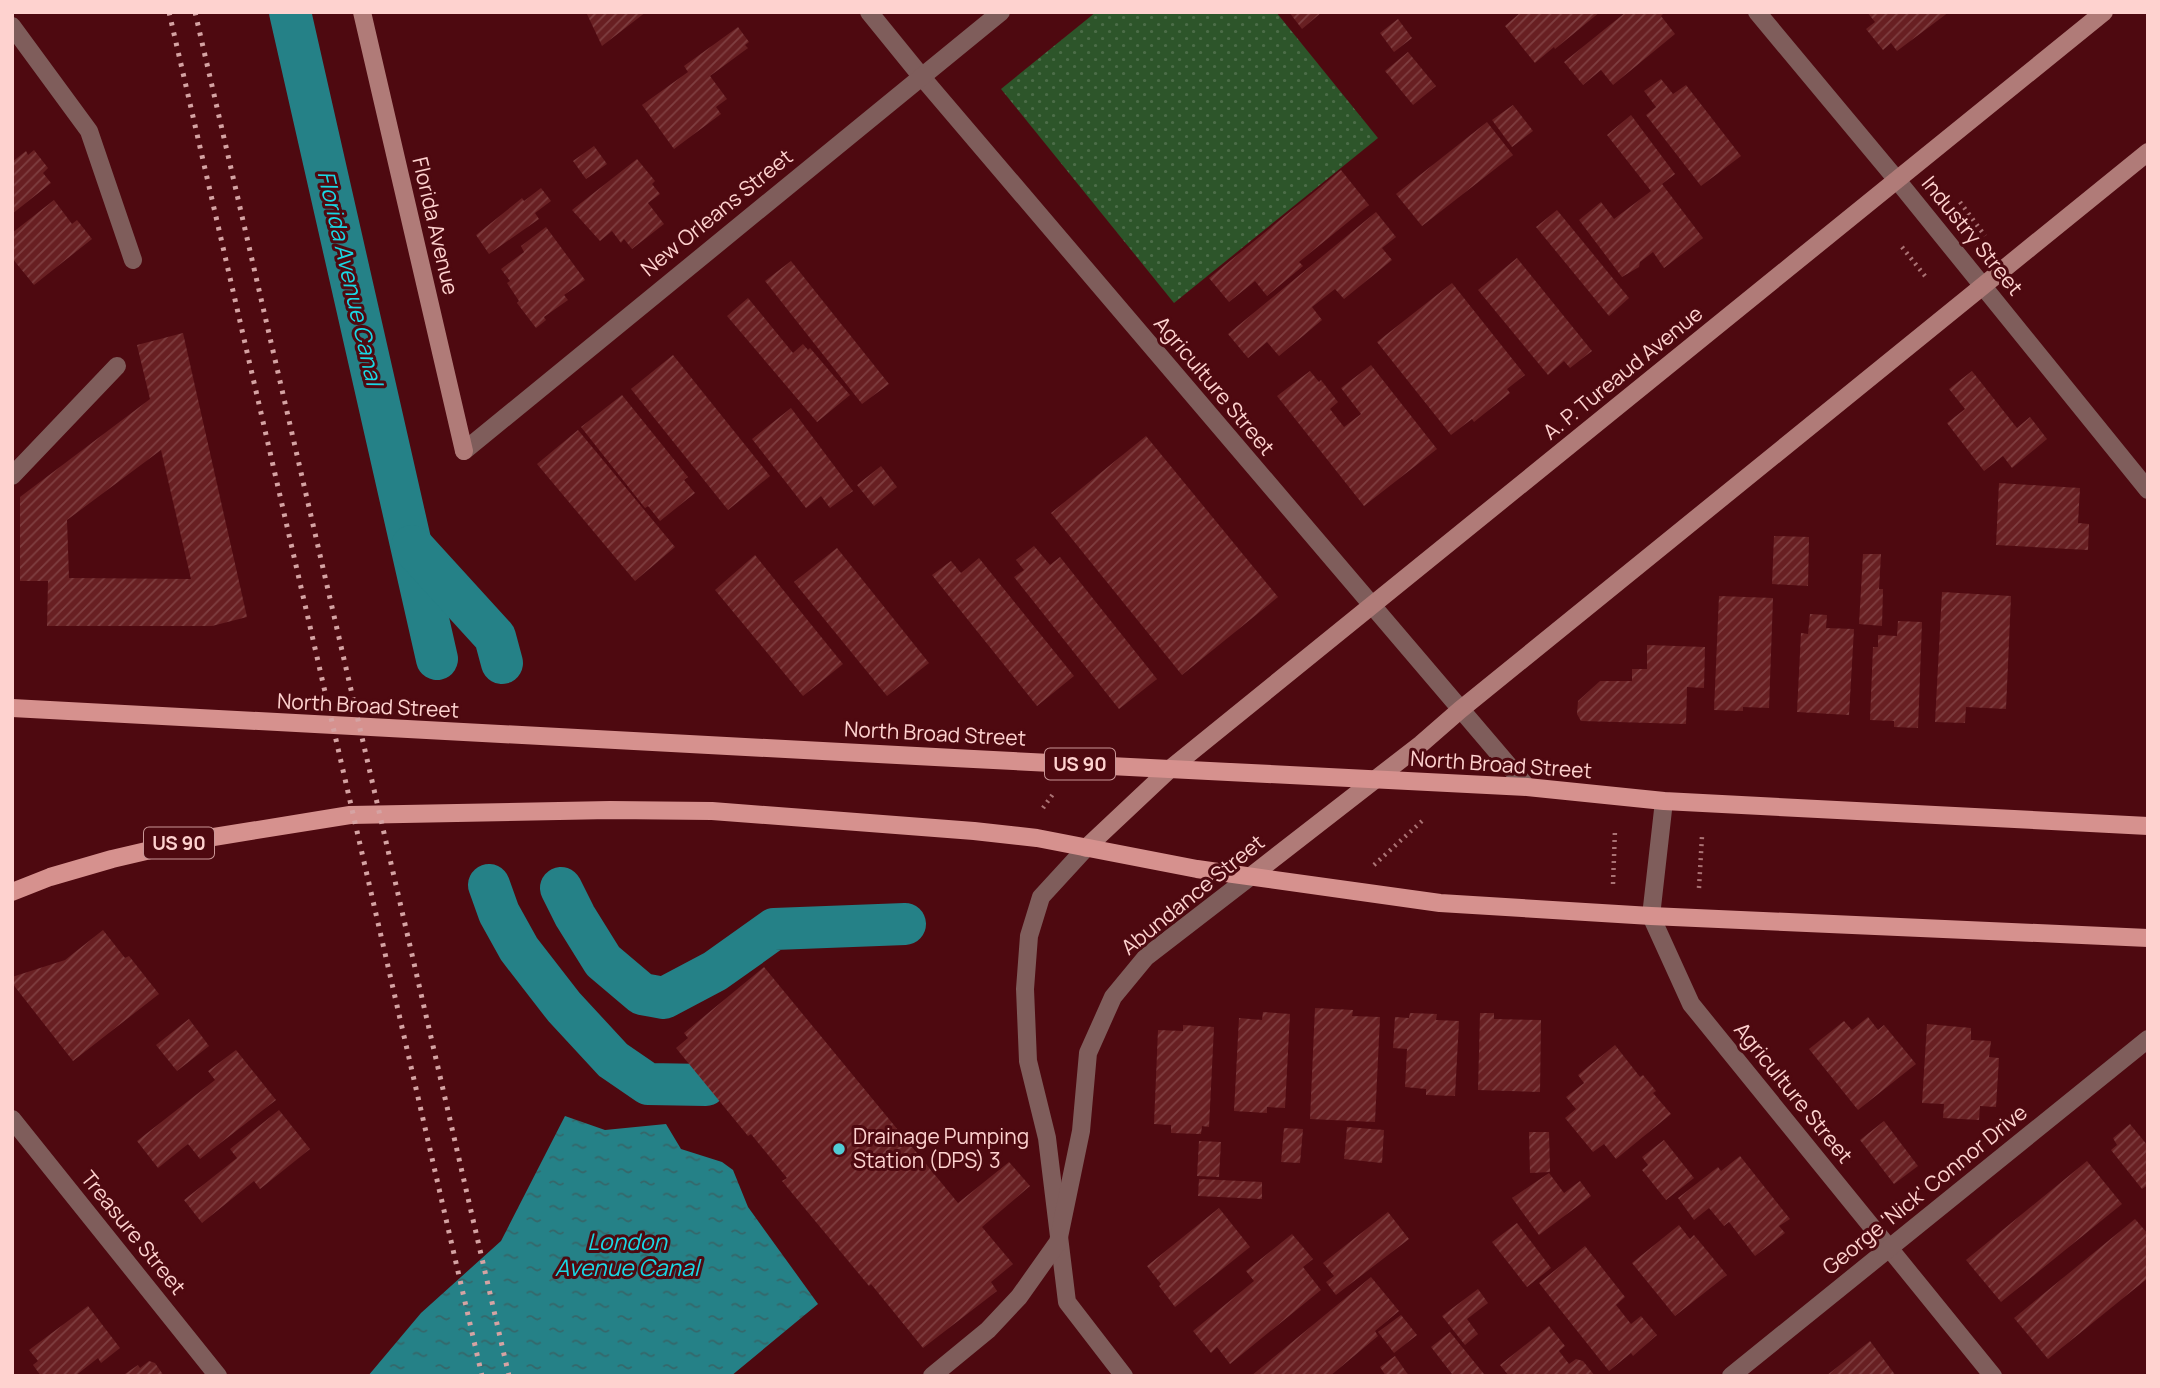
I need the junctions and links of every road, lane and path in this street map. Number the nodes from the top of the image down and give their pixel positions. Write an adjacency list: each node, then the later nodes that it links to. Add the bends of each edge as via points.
1 (362, 12): 17 (street, Florida Avenue)
2 (869, 12): 7 (street, Agriculture Street)
3 (1001, 12): 7 (street, New Orleans Street)
4 (1757, 12): 9 (street, Industry Street)
5 (2104, 12): 9 (street, A. P. Tureaud Avenue)
6 (12, 26): 13 (street, via 89,131)
7 (921, 76): 17 (street, New Orleans Street); 20 (street, Agriculture Street)
8 (2148, 152): 15 (street)
9 (1897, 180): 15 (street, Industry Street); 20 (street, A. P. Tureaud Avenue)
10 (1960, 202): 11 (path)
11 (1985, 236)
12 (1902, 247): 14 (path)
13 (133, 260)
14 (1925, 276)
15 (1983, 285): 19 (street, Industry Street); 22 (street)
16 (117, 366): 18 (street)
17 (464, 451)
18 (12, 477)
19 (2148, 490)
20 (1371, 606): 22 (street, Agriculture Street); 23 (street, A. P. Tureaud Avenue)
21 (12, 708): 23 (main road, North Broad Street / US 90)
22 (1460, 710): 24 (street); 25 (street, Agriculture Street)
23 (1170, 769): 24 (main road, North Broad Street / US 90); 31 (street, Abundance Street)
24 (1374, 779): 25 (main road, North Broad Street / US 90); 33 (street, Abundance Street)
25 (1527, 787): 26 (main road, North Broad Street / US 90)
26 (1664, 801): 28 (main road, North Broad Street / US 90); 37 (street)
27 (1422, 821): 32 (path)
28 (2148, 826)
29 (1615, 830): 34 (path)
30 (1702, 836): 36 (path)
31 (1086, 848): 33 (main road, US 90); 35 (main road, US 90, via 975,831 712,811 350,815 189,841 50,877); 41 (street, Abundance Street, via 1041,897 1029,936 1025,989 1028,1061 1047,1138)
32 (1371, 868)
33 (1251, 876): 37 (main road, US 90, via 1440,903); 41 (street, Abundance Street, via 1146,957 1113,997 1088,1054 1081,1131)
34 (1612, 891)
35 (12, 892)
36 (1698, 899)
37 (1651, 916): 38 (main road, US 90); 42 (street, Agriculture Street, via 1691,1003)
38 (2148, 938)
39 (2148, 1039): 42 (street, George 'Nick' Connor Drive)
40 (12, 1119): 43 (street, Treasure Street)
41 (1058, 1242): 44 (street, via 1020,1297 988,1331); 45 (street, Abundance Street, via 1067,1303)
42 (1889, 1248): 46 (street, George 'Nick' Connor Drive); 47 (street, Agriculture Street)
43 (218, 1376)
44 (932, 1376)
45 (1124, 1376)
46 (1731, 1376)
47 (1993, 1376)

